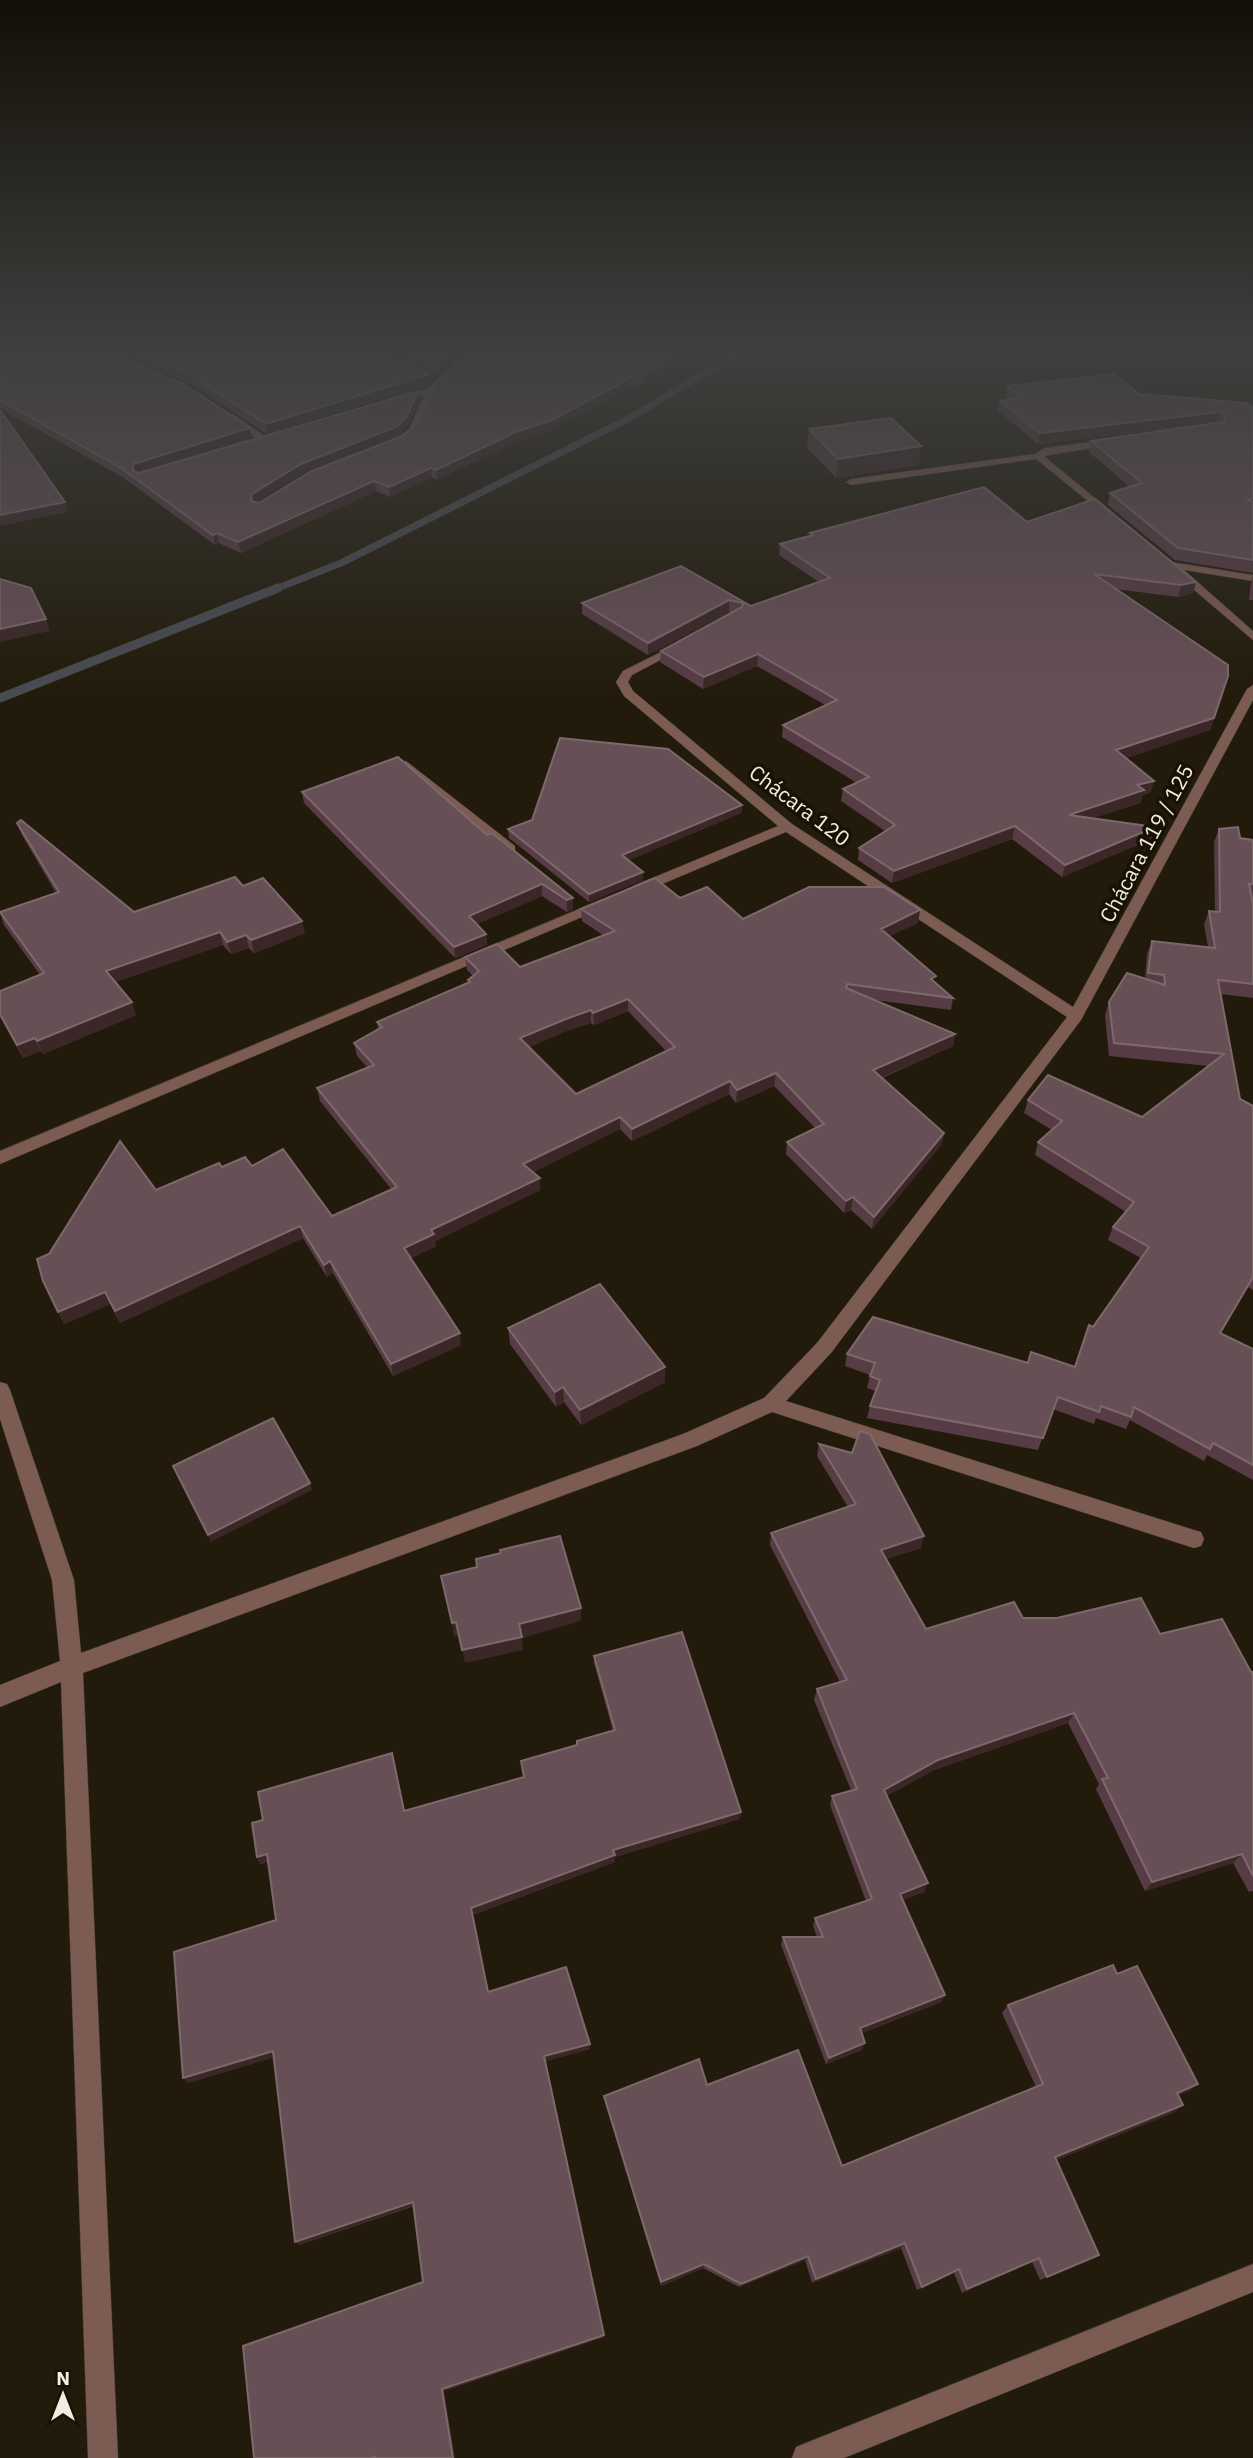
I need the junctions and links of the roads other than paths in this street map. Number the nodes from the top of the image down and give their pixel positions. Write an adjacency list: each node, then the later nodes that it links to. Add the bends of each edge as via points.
1 (960, 466): 3 (street)
2 (1052, 466): 4 (street)
3 (851, 482)
4 (1118, 521)
5 (1161, 556): 6 (street)
6 (1171, 565): 7 (street); 9 (street)
7 (1253, 578)
8 (699, 635): 12 (street, Chácara 120, via 627,673 622,682 628,693)
9 (1253, 637)
10 (1253, 689): 14 (street, Chácara 119 / 125)
11 (406, 765): 13 (street)
12 (787, 827): 14 (street, Chácara 120); 15 (street, via 618,897 581,906)
13 (523, 859)
14 (1076, 1016): 17 (street, Chácara 119 / 125, via 824,1348)
15 (0, 1158)
16 (0, 1390): 19 (street, via 63,1580)
17 (771, 1404): 18 (street); 19 (street, via 690,1440)
18 (1194, 1538)
19 (72, 1667): 20 (street); 22 (street)
20 (0, 1696)
21 (1253, 2278): 23 (street)
22 (103, 2458)
23 (807, 2458)

